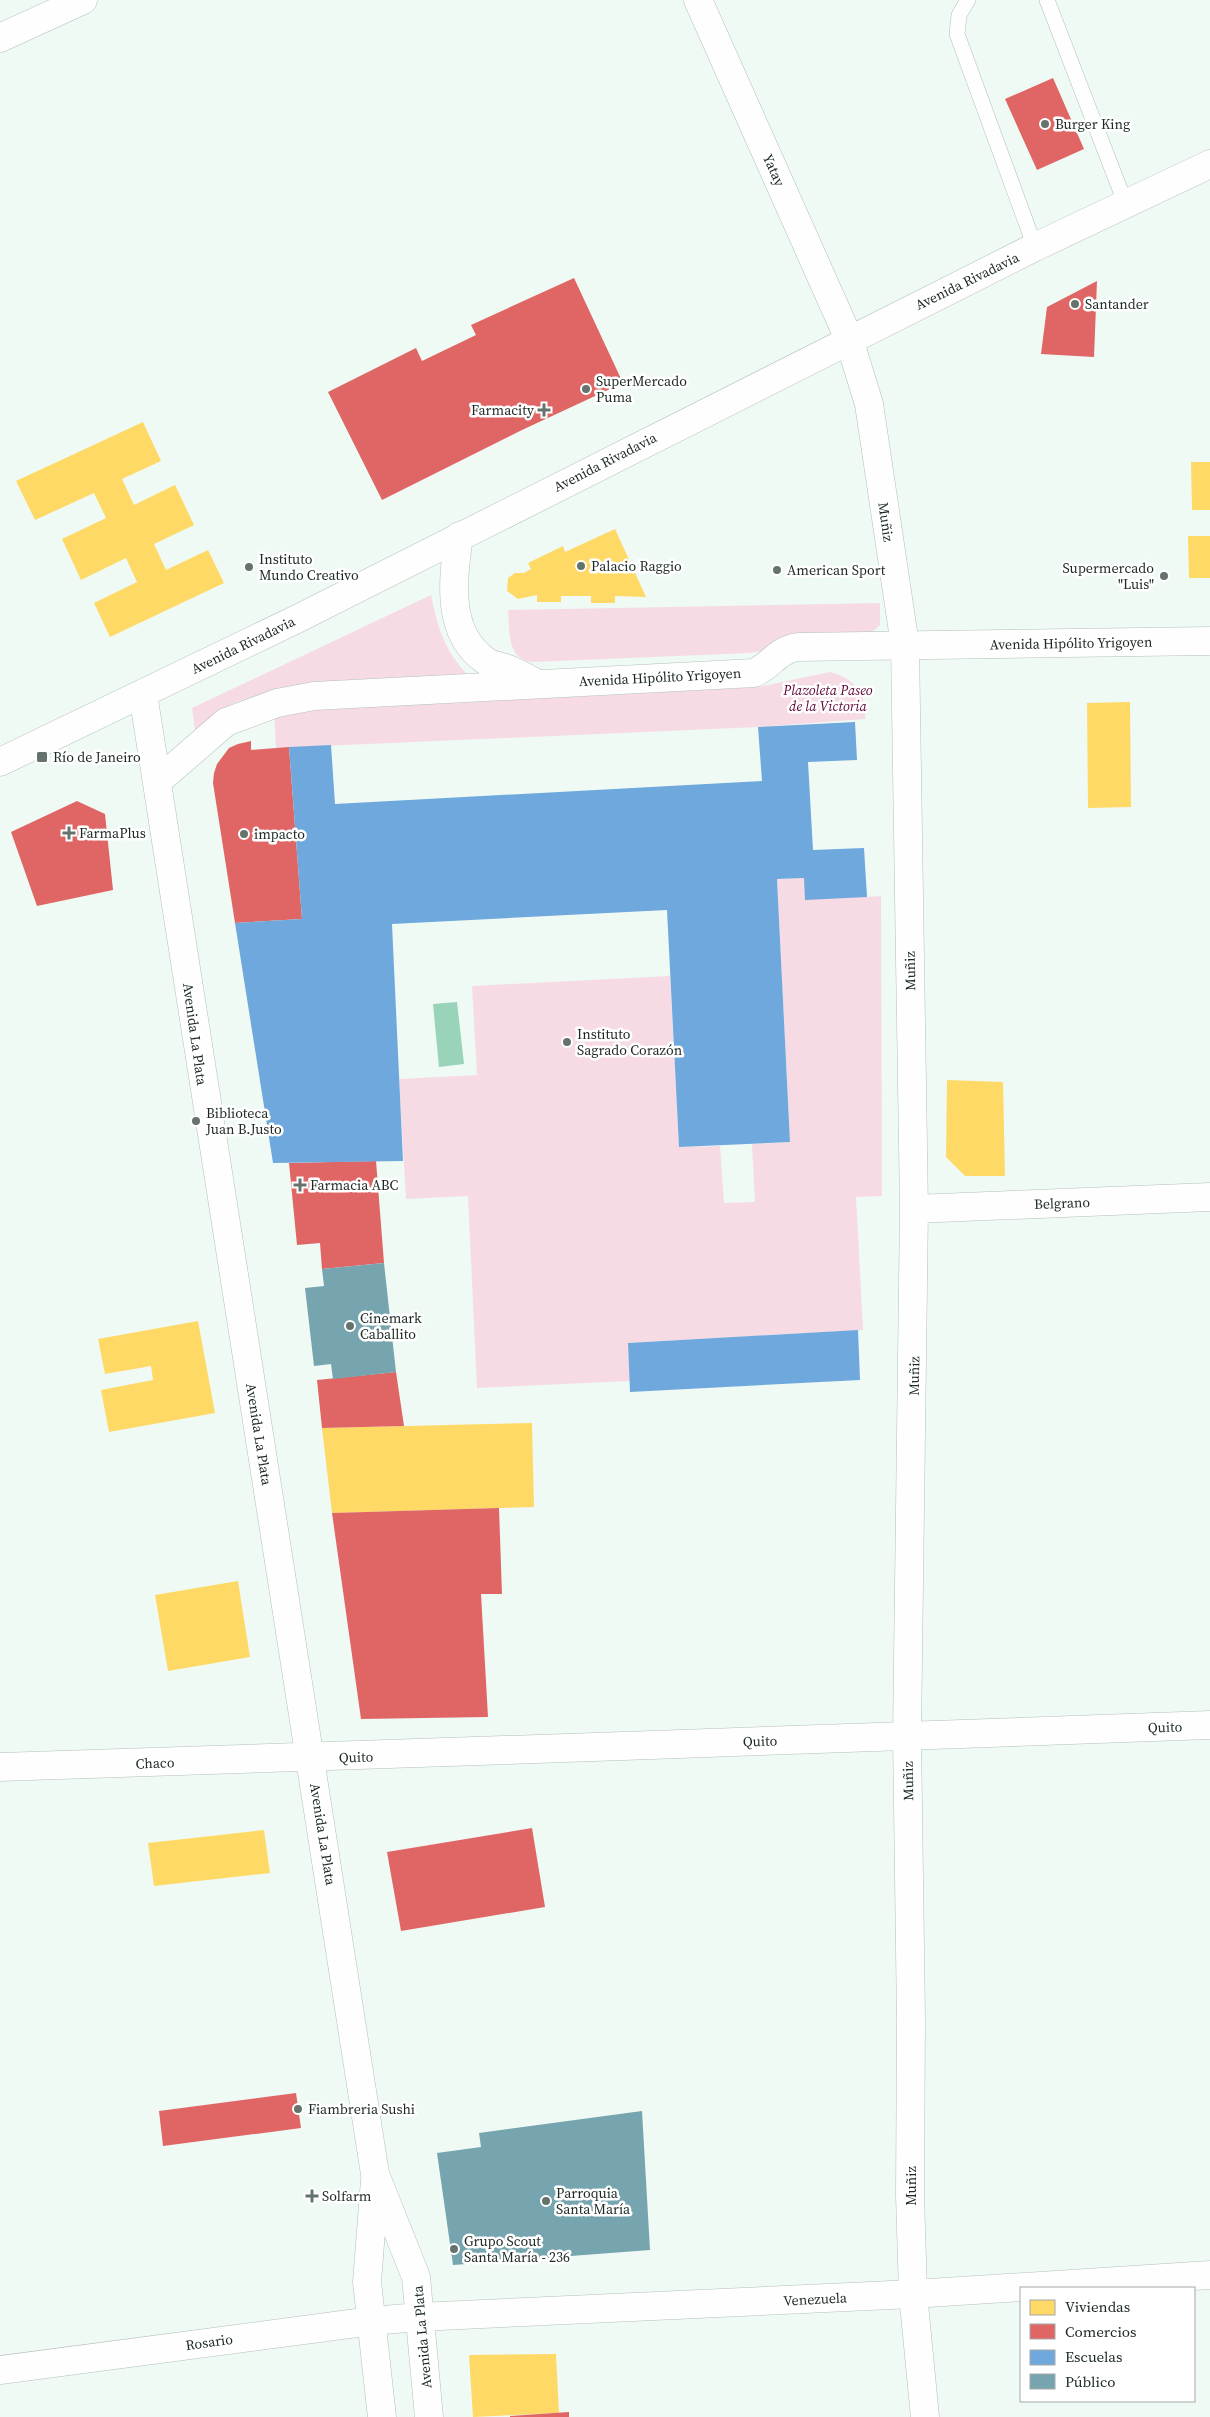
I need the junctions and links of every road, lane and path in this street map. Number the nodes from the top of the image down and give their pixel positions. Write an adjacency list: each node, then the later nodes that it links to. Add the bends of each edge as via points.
1 (83, 0): 5 (street)
2 (698, 0): 9 (street, Yatay)
3 (968, 0): 8 (lane, via 959,14 957,34)
4 (1047, 0): 7 (lane)
5 (0, 38)
6 (1210, 164): 7 (street, Avenida Rivadavia)
7 (1126, 205): 8 (street, Avenida Rivadavia)
8 (1035, 247): 9 (street, Avenida Rivadavia)
9 (849, 339): 10 (street, Avenida Rivadavia); 12 (street, Muñiz, via 869,404)
10 (459, 536): 13 (street, via 453,598 462,630 472,649 488,662); 14 (street, Avenida Rivadavia)
11 (1210, 641): 12 (street, Avenida Hipólito Yrigoyen)
12 (905, 645): 13 (street, Avenida Hipólito Yrigoyen, via 788,648 754,673); 18 (street, Muñiz)
13 (536, 682): 16 (street, Avenida Hipólito Yrigoyen, via 314,696 278,702 226,722)
14 (143, 694): 15 (street, Avenida Rivadavia); 16 (street, Avenida La Plata)
15 (0, 762)
16 (158, 781): 21 (street, Avenida La Plata, via 208,1118)
17 (1210, 1197): 18 (street, Belgrano)
18 (914, 1208): 20 (street, Muñiz)
19 (1210, 1725): 20 (street, Quito)
20 (907, 1735): 21 (street, Quito); 27 (street, Muñiz)
21 (311, 1759): 22 (street, Chaco); 23 (street, Avenida La Plata)
22 (0, 1767)
23 (375, 2174): 28 (street, Avenida La Plata, via 416,2277); 29 (street, Avenida La Plata, via 367,2282)
24 (1210, 2275): 26 (street, Venezuela)
25 (1020, 2287): 27 (street, Venezuela)
26 (1022, 2287)
27 (913, 2294): 28 (street, Venezuela); 33 (street, Muñiz)
28 (419, 2317): 29 (street, Rosario); 32 (street, Avenida La Plata)
29 (372, 2321): 30 (street, Rosario); 31 (street, Avenida La Plata)
30 (0, 2370)
31 (382, 2417)
32 (429, 2417)
33 (925, 2417)

